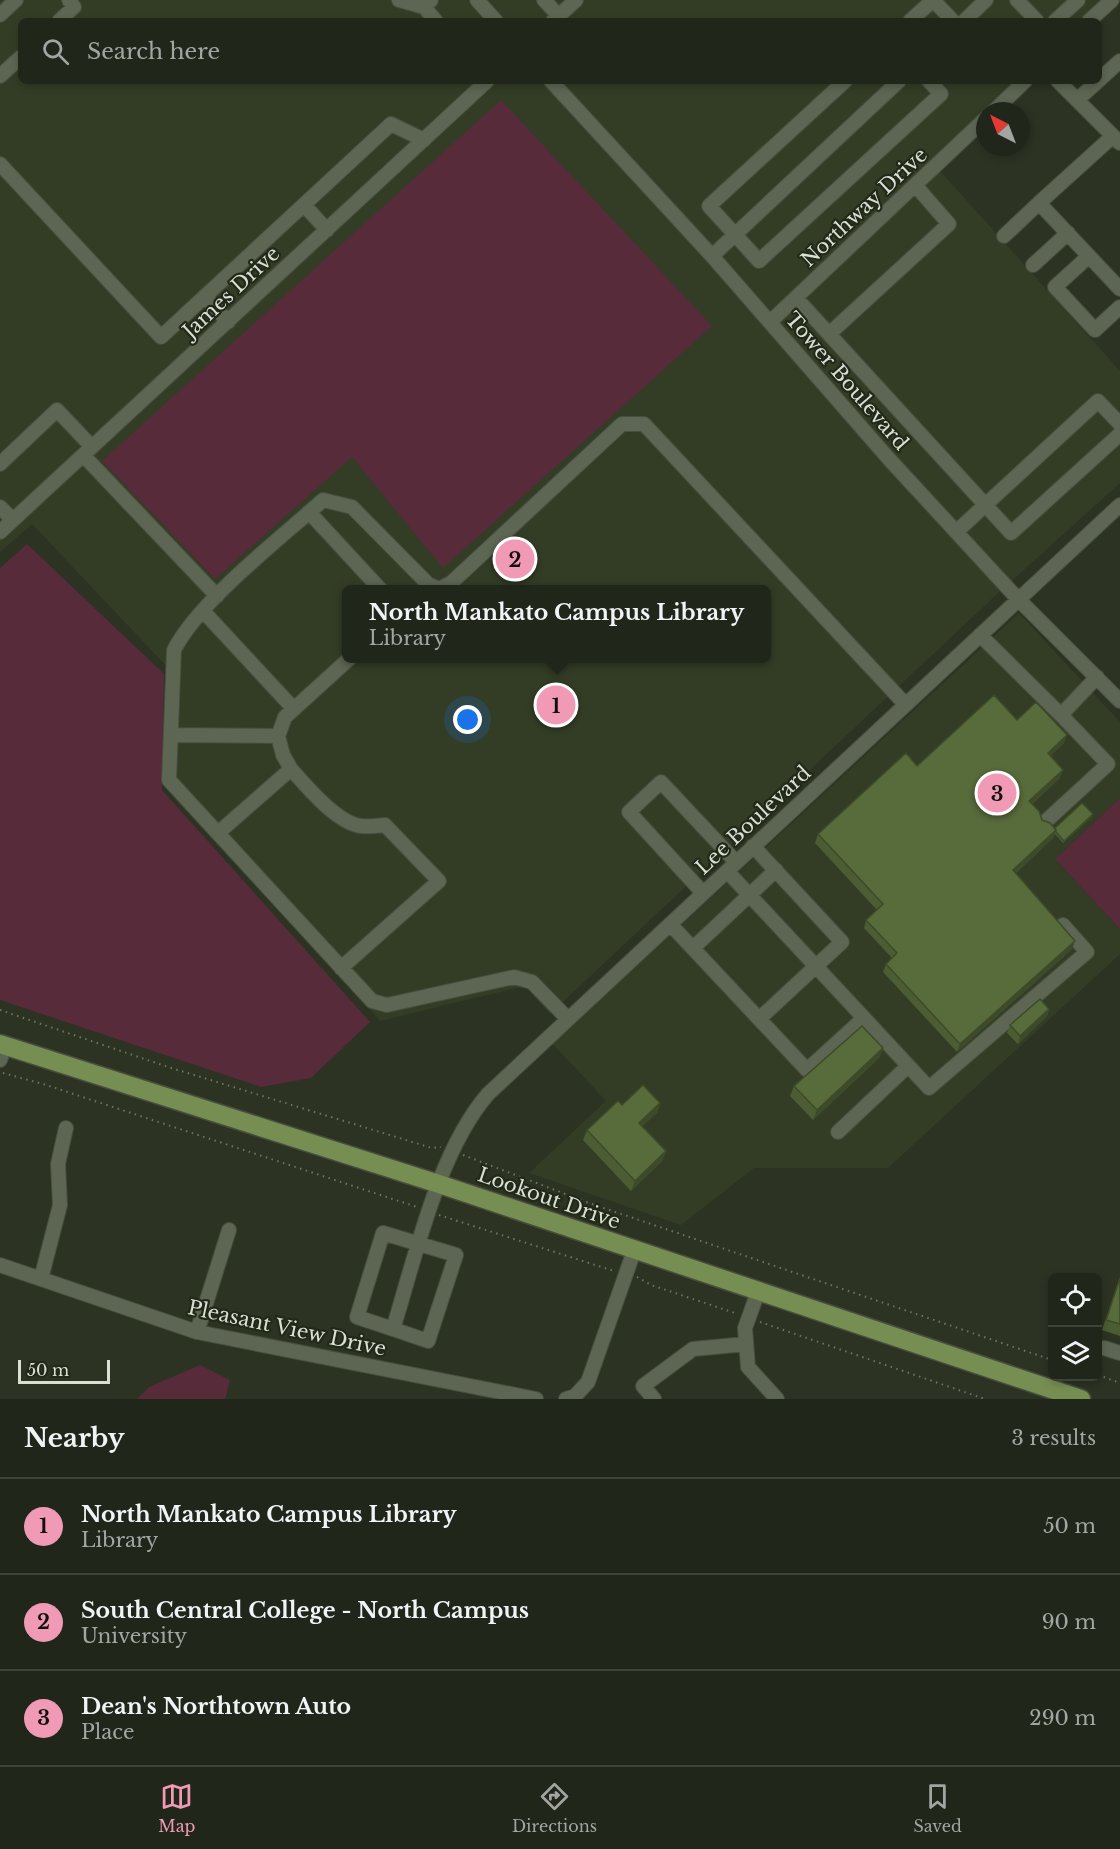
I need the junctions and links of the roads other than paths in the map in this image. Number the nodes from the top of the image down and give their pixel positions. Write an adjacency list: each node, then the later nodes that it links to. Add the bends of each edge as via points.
1 (16, 0): 13 (street)
2 (69, 0): 14 (street, via 74,7)
3 (399, 0): 12 (street)
4 (477, 0): 16 (street)
5 (544, 0): 17 (street)
6 (576, 0): 18 (street)
7 (933, 0): 19 (street); 20 (street)
8 (986, 0): 21 (street)
9 (1017, 0): 22 (street)
10 (1078, 0): 23 (street)
11 (1112, 0): 24 (street)
12 (427, 3): 15 (street)
13 (0, 15)
14 (62, 18)
15 (434, 18)
16 (493, 18)
17 (555, 18)
18 (557, 18)
19 (913, 18)
20 (950, 18)
21 (967, 18)
22 (1034, 18)
23 (1058, 18)
24 (1092, 18)
25 (18, 60): 27 (street)
26 (1120, 61): 28 (street)
27 (0, 76)
28 (1102, 78)
29 (484, 84): 40 (street, James Drive)
30 (553, 84): 50 (street, Tower Boulevard)
31 (842, 84): 48 (street, via 709,206)
32 (896, 84): 48 (street)
33 (932, 84): 48 (street, via 941,94 759,261)
34 (1022, 84): 38 (street)
35 (1061, 84): 37 (street)
36 (1096, 84): 37 (street)
37 (1077, 100): 41 (street)
38 (1003, 102)
39 (976, 127): 43 (street, Northway Drive)
40 (424, 140): 45 (street, via 391,124); 46 (street, James Drive)
41 (1116, 140): 44 (street)
42 (0, 164): 54 (street, via 161,337)
43 (915, 185): 55 (street, Northway Drive); 59 (street, via 948,224)
44 (1040, 203): 47 (street); 49 (street)
45 (304, 205): 46 (street); 54 (street)
46 (327, 230): 57 (street, James Drive)
47 (1068, 233): 51 (street); 52 (street)
48 (735, 234): 50 (street)
49 (1004, 236)
50 (712, 256): 58 (street, Tower Boulevard)
51 (1089, 256): 53 (street); 56 (street, via 1055,287 1095,330)
52 (1033, 266)
53 (1120, 289)
54 (205, 296): 57 (street)
55 (796, 298): 58 (street, Northway Drive); 59 (street)
56 (1120, 307)
57 (228, 322): 62 (street, James Drive)
58 (770, 322): 70 (street, Tower Boulevard)
59 (829, 334): 64 (street)
60 (1120, 424): 64 (street, via 1098,401)
61 (1120, 434): 64 (street, via 1011,533)
62 (88, 451): 63 (street, via 57,410); 68 (street, James Drive); 74 (street)
63 (0, 464)
64 (985, 505): 70 (street)
65 (1120, 505): 75 (street, Lee Boulevard)
66 (0, 507): 68 (street)
67 (309, 512): 71 (street); 72 (street, via 323,500 352,507); 74 (street)
68 (13, 520): 69 (street, James Drive)
69 (0, 532)
70 (956, 532): 75 (street, Tower Boulevard)
71 (376, 585)
72 (430, 585)
73 (448, 585): 81 (street, via 622,424 644,424)
74 (217, 596): 76 (street)
75 (1018, 599): 77 (street, Lee Boulevard); 79 (street, Tower Boulevard)
76 (203, 611): 82 (street); 84 (street, via 174,650)
77 (980, 635): 81 (street, Lee Boulevard); 83 (street)
78 (345, 663): 82 (street)
79 (1096, 677): 80 (street, Tower Boulevard); 83 (street)
80 (1120, 701)
81 (905, 704): 89 (street, Lee Boulevard)
82 (294, 709): 85 (street, via 285,717)
83 (1061, 715): 87 (street, via 1108,764)
84 (171, 735): 85 (street); 88 (street, via 169,780)
85 (278, 736): 86 (street)
86 (291, 769): 88 (street); 98 (street, via 317,798 344,818 360,826 385,825 439,881)
87 (1045, 822)
88 (218, 833): 98 (street)
89 (753, 846): 90 (street, Lee Boulevard); 91 (street)
90 (731, 867): 92 (street, Lee Boulevard); 92 (street, via 661,782 629,812); 93 (street)
91 (776, 870): 93 (street); 97 (street, via 842,942)
92 (703, 893): 94 (street, Lee Boulevard)
93 (749, 894): 96 (street); 97 (street)
94 (670, 924): 96 (street); 100 (street, Lee Boulevard)
95 (1063, 925): 103 (street, via 1087,951 929,1088)
96 (693, 948): 101 (street)
97 (816, 966): 99 (street); 101 (street)
98 (341, 968): 100 (street, via 372,1001 387,1005 514,977 532,982)
99 (864, 1018): 101 (street, via 807,1070); 103 (street)
100 (568, 1019): 106 (street, Lee Boulevard, via 472,1112)
101 (759, 1019)
102 (2, 1050): 106 (main road, Lookout Drive)
103 (908, 1066): 105 (street)
104 (66, 1128): 111 (street, via 58,1164 60,1205)
105 (838, 1132)
106 (439, 1184): 108 (street, Lee Boulevard); 109 (main road, Lookout Drive)
107 (230, 1230): 114 (street)
108 (419, 1245): 113 (street, Lee Boulevard); 113 (street, via 383,1233 357,1317); 113 (street, via 456,1255 428,1341)
109 (634, 1251): 112 (main road, Lookout Drive); 119 (street, via 588,1382 575,1396)
110 (0, 1265): 111 (street, Pleasant View Drive)
111 (41, 1279): 114 (street, Pleasant View Drive)
112 (758, 1292): 115 (street, via 744,1328); 122 (main road, Lookout Drive)
113 (393, 1329)
114 (197, 1332): 118 (street, Pleasant View Drive)
115 (746, 1344): 120 (street, via 693,1349 643,1386); 121 (street, via 748,1367)
116 (1104, 1348): 117 (street)
117 (1120, 1353)
118 (536, 1399)
119 (566, 1399)
120 (654, 1399)
121 (777, 1399)
122 (1081, 1399)

